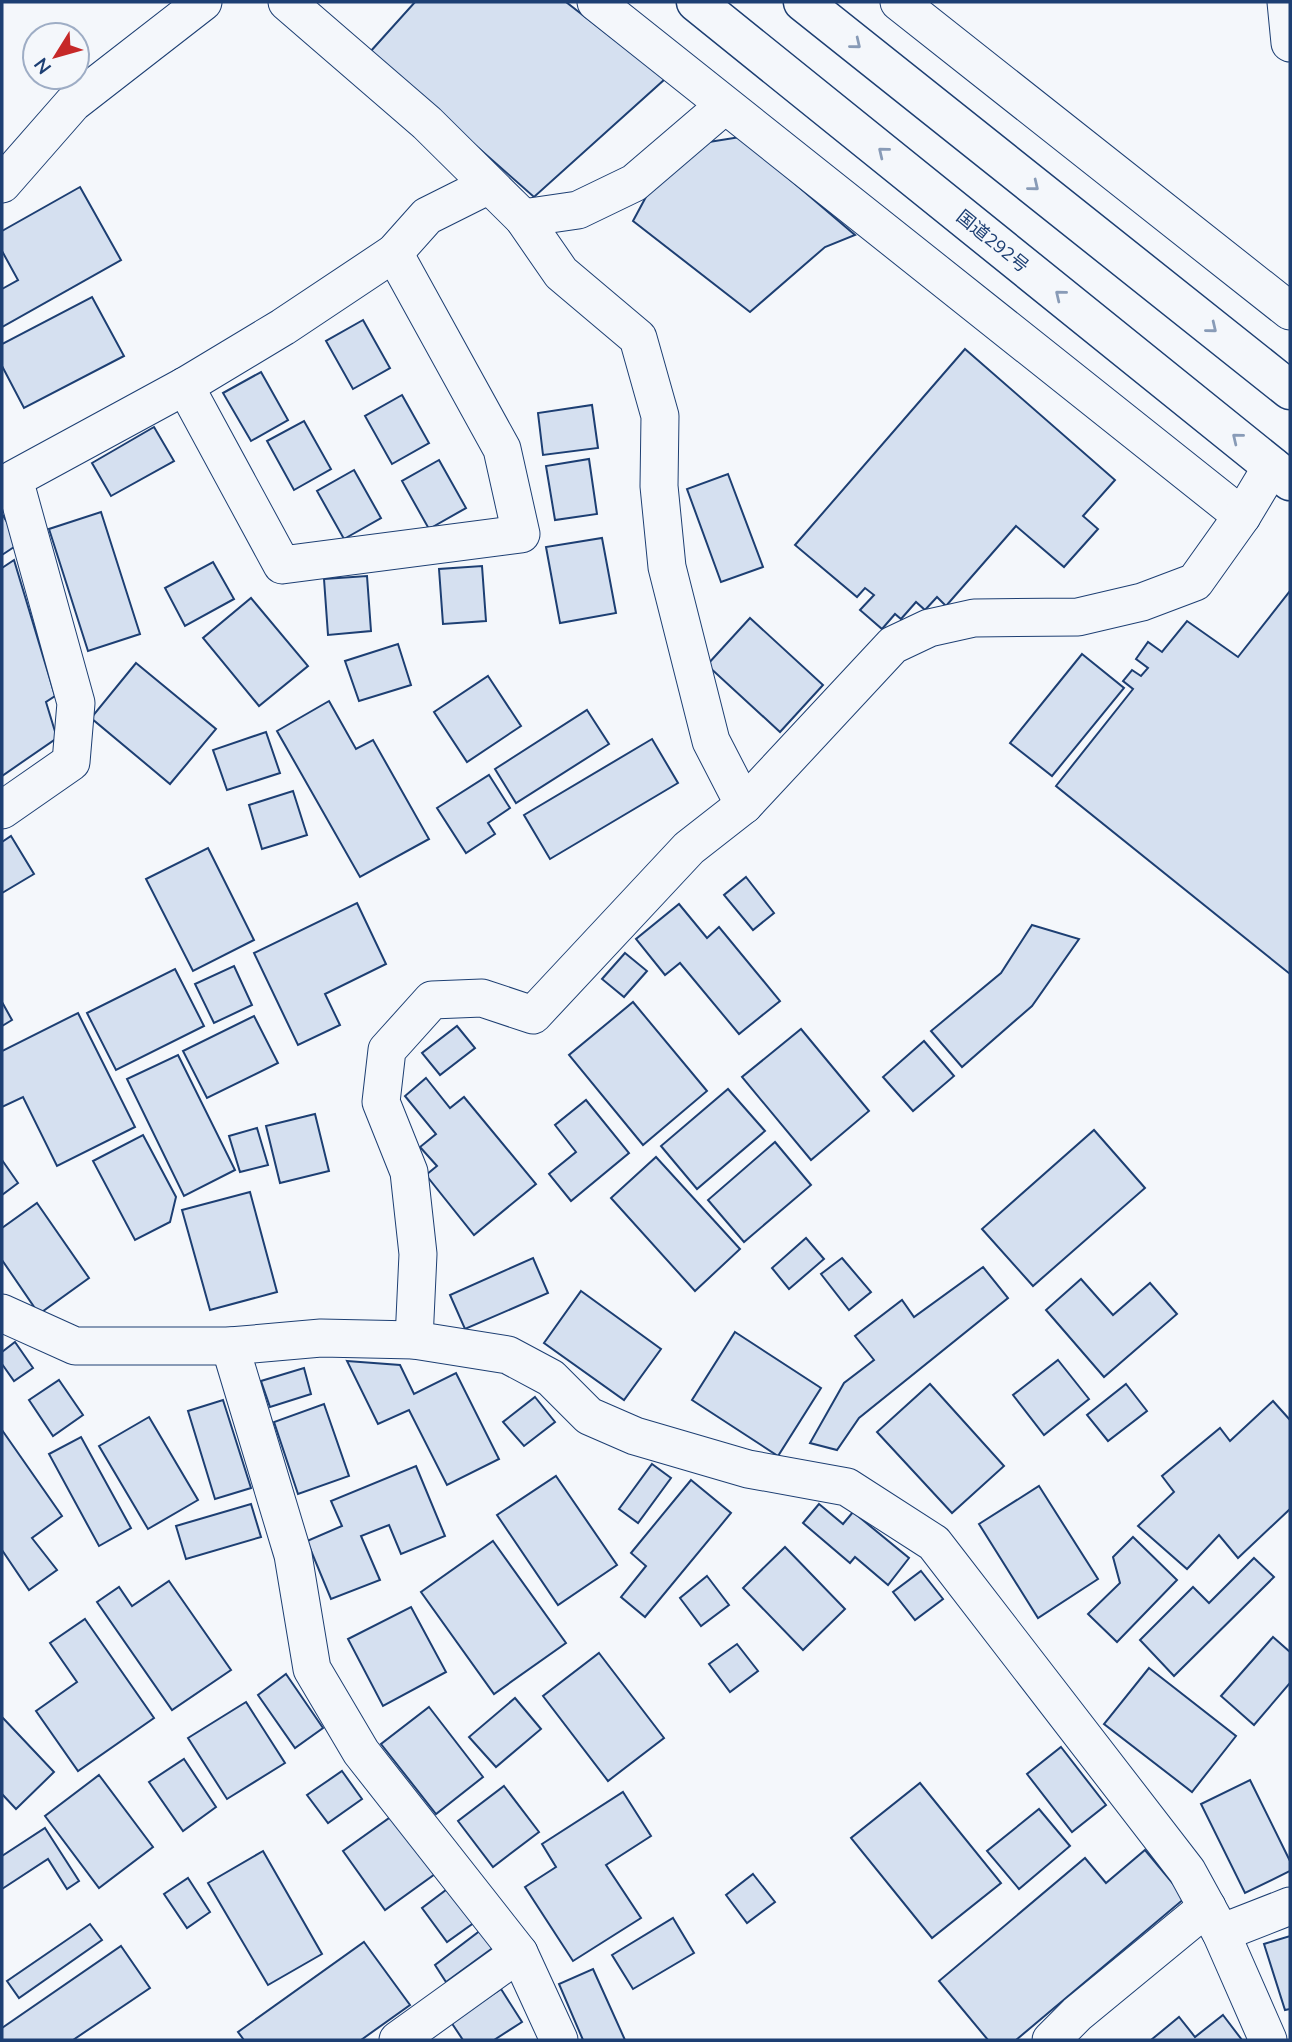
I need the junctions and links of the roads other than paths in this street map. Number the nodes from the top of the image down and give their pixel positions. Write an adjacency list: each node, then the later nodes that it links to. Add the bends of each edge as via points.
1 (203, 2): 10 (street, via 73,103)
2 (287, 2): 11 (street, via 427,123)
3 (596, 2): 9 (street)
4 (696, 2): 17 (highway, 国道292号, one-way to 4)
5 (803, 2): 16 (highway, one-way to 16)
6 (899, 2): 14 (street)
7 (1286, 2): 8 (street)
8 (1290, 43)
9 (724, 106): 12 (street, via 634,183 578,209); 19 (street)
10 (2, 184)
11 (489, 186): 12 (street); 13 (street, via 427,216)
12 (523, 218): 20 (street, via 561,273 638,338 660,416 659,486 667,567 711,741)
13 (394, 253): 15 (street); 15 (street, via 502,449 521,534 282,565)
14 (1290, 310)
15 (185, 386): 18 (street)
16 (1290, 390)
17 (1281, 473): 19 (street)
18 (8, 482): 21 (street, via 76,703 71,762)
19 (1242, 516): 20 (street, via 1195,582 1142,602 1078,617 974,618 929,628 893,645)
20 (744, 805): 23 (street, via 689,848 533,1015 482,998 432,1000 387,1049 381,1102 409,1172 418,1254)
21 (2, 810)
22 (2, 1313): 24 (street, via 75,1346)
23 (414, 1340): 24 (street, via 321,1338); 26 (street, via 508,1356 551,1378 589,1416 635,1436 748,1469 847,1487 934,1543 1187,1871)
24 (230, 1346): 27 (street, via 293,1555 312,1669 361,1752)
25 (1290, 1906): 26 (street)
26 (1214, 1920): 30 (street, via 1077,2014); 31 (street)
27 (519, 1953): 28 (street); 29 (street)
28 (398, 2040)
29 (559, 2040)
30 (1051, 2040)
31 (1268, 2040)

